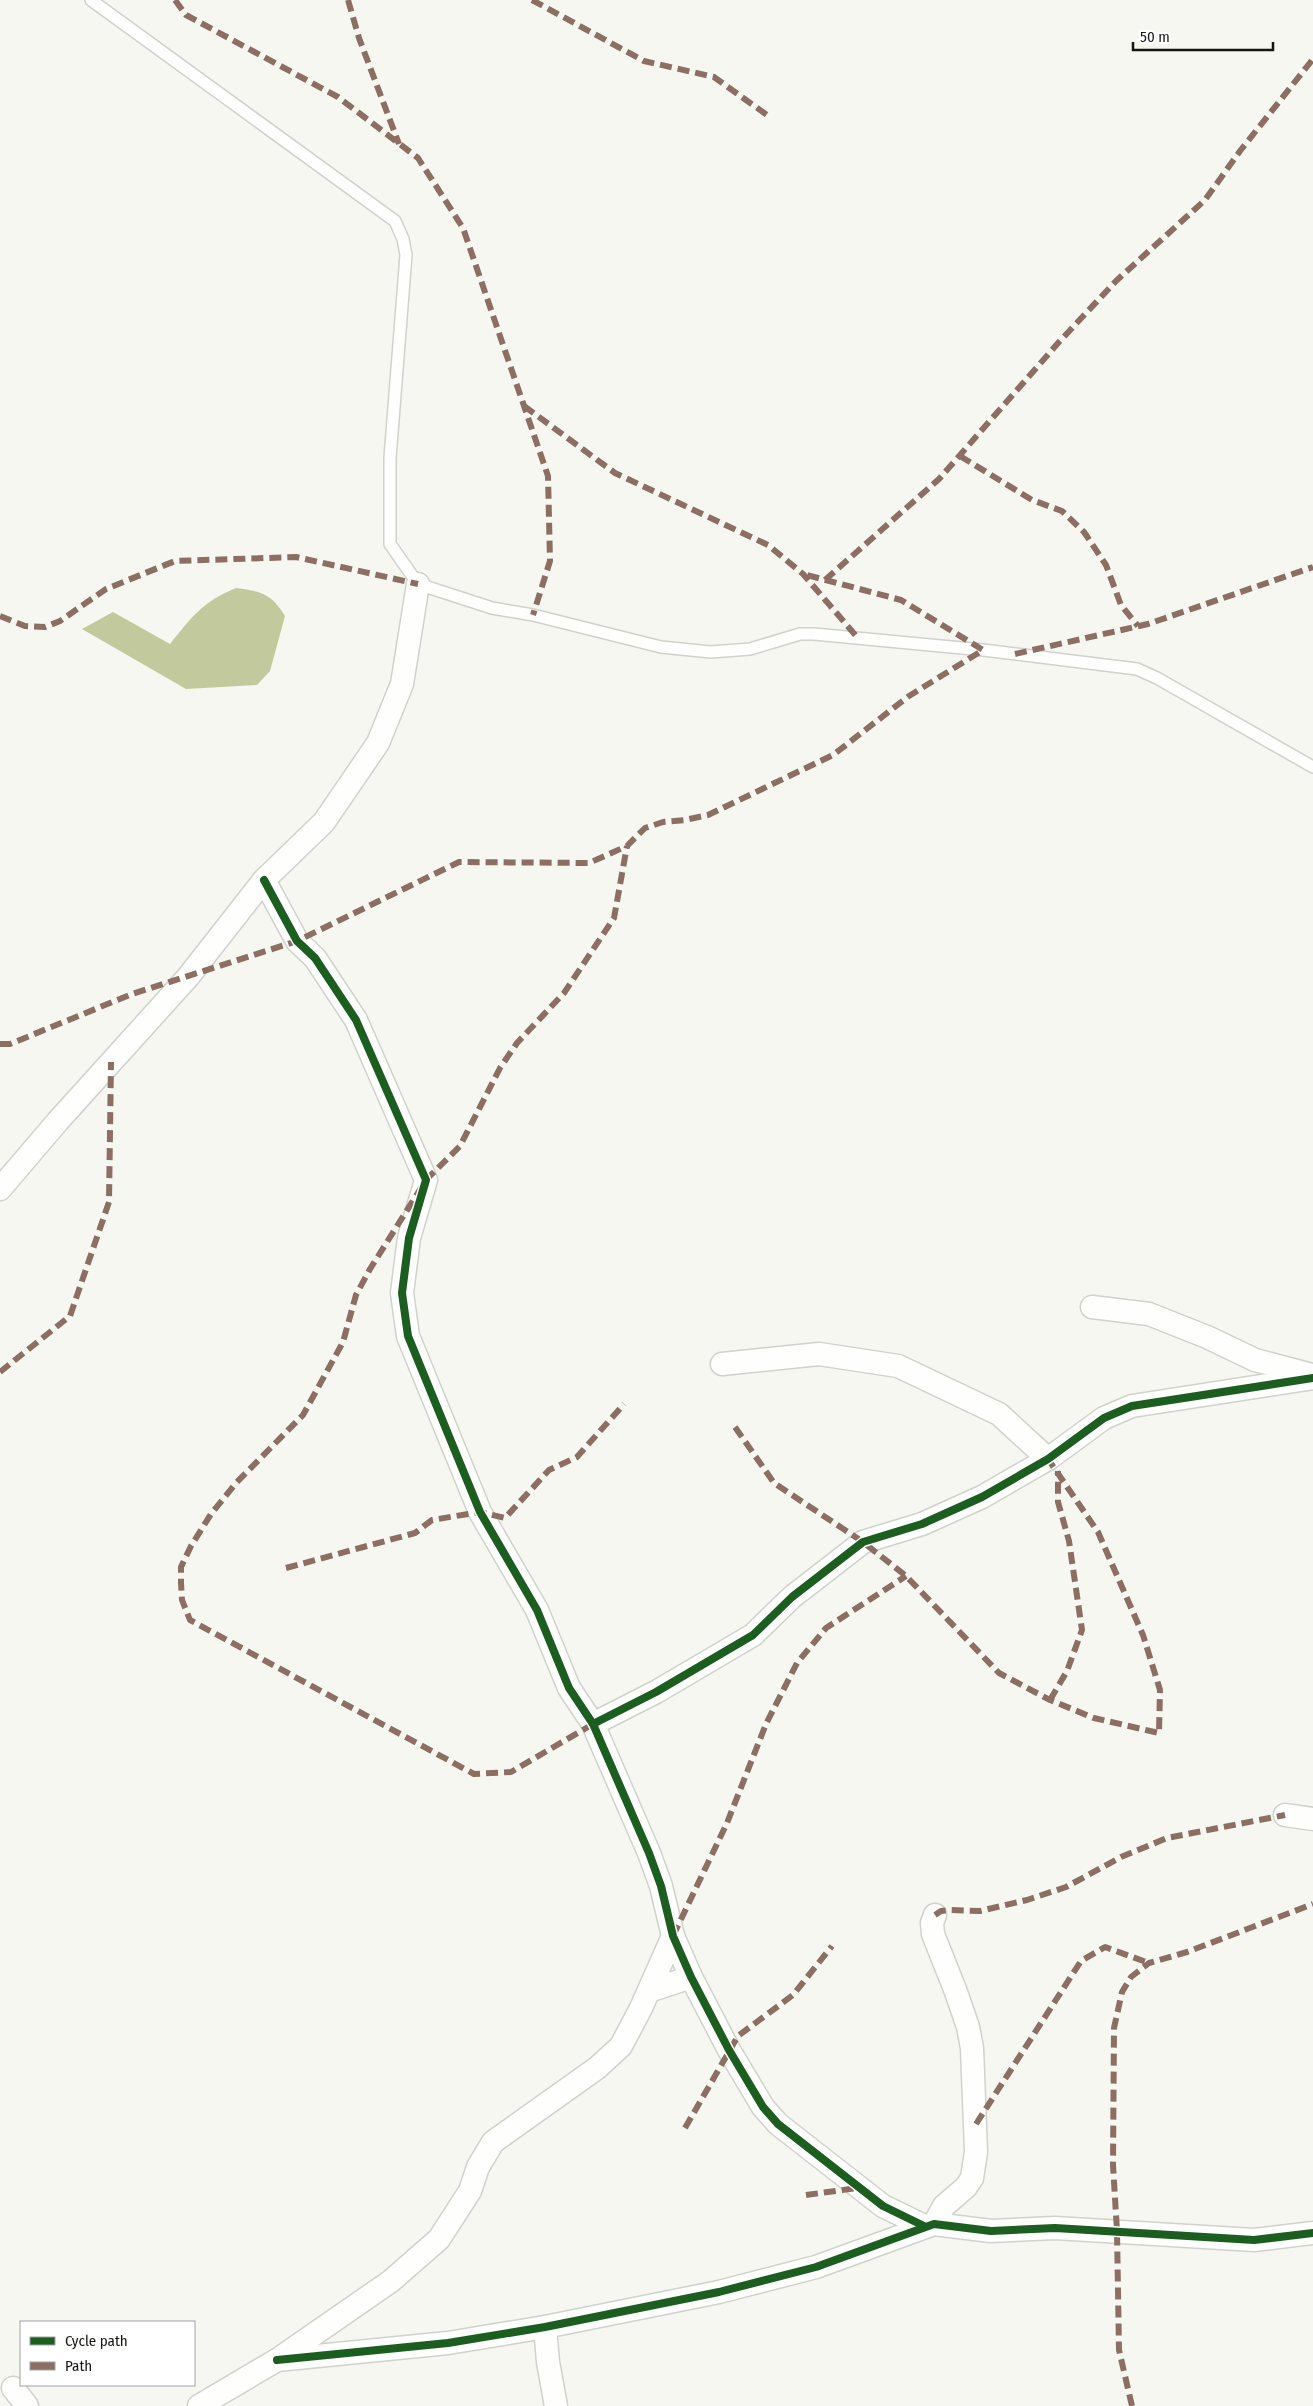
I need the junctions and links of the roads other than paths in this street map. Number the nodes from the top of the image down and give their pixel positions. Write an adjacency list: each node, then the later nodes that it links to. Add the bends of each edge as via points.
1 (91, 0): 2 (lane, via 395,220 406,255 390,458 390,544)
2 (418, 584): 3 (lane, via 492,608 661,647 711,652 750,649 800,634 814,634 1137,669); 4 (street, via 402,684 378,743 324,822)
3 (1313, 767)
4 (264, 880): 5 (street, via 188,977); 10 (street, via 297,942 315,958 356,1020 426,1180 409,1238 402,1293 408,1336 480,1512 537,1610 569,1688)
5 (0, 1189)
6 (1092, 1307): 8 (street, via 1149,1314 1207,1336 1255,1360)
7 (722, 1364): 9 (street, via 818,1354 898,1366 999,1414)
8 (1313, 1377): 9 (street, via 1132,1406 1104,1418)
9 (1048, 1459): 10 (street, via 982,1497 931,1520 863,1542 792,1597 753,1635 656,1692)
10 (592, 1724): 14 (street, via 649,1853)
11 (1285, 1815): 12 (street)
12 (1313, 1819)
13 (935, 1916): 17 (street, via 933,1934 968,2027 972,2048 976,2152 972,2178)
14 (674, 1936): 15 (street); 16 (street)
15 (691, 1977): 16 (street); 17 (street, via 729,2050 763,2107 778,2124 883,2206)
16 (649, 1991): 20 (street, via 628,2035 611,2057 493,2142 478,2167 470,2190 440,2239 391,2282)
17 (929, 2225): 18 (street, via 991,2231 1055,2228 1254,2240); 19 (street, via 872,2248 783,2277)
18 (1313, 2233)
19 (545, 2327): 20 (street, via 448,2343); 24 (street)
20 (277, 2360): 23 (street)
21 (13, 2388): 22 (street)
22 (27, 2406)
23 (199, 2406)
24 (556, 2406)

